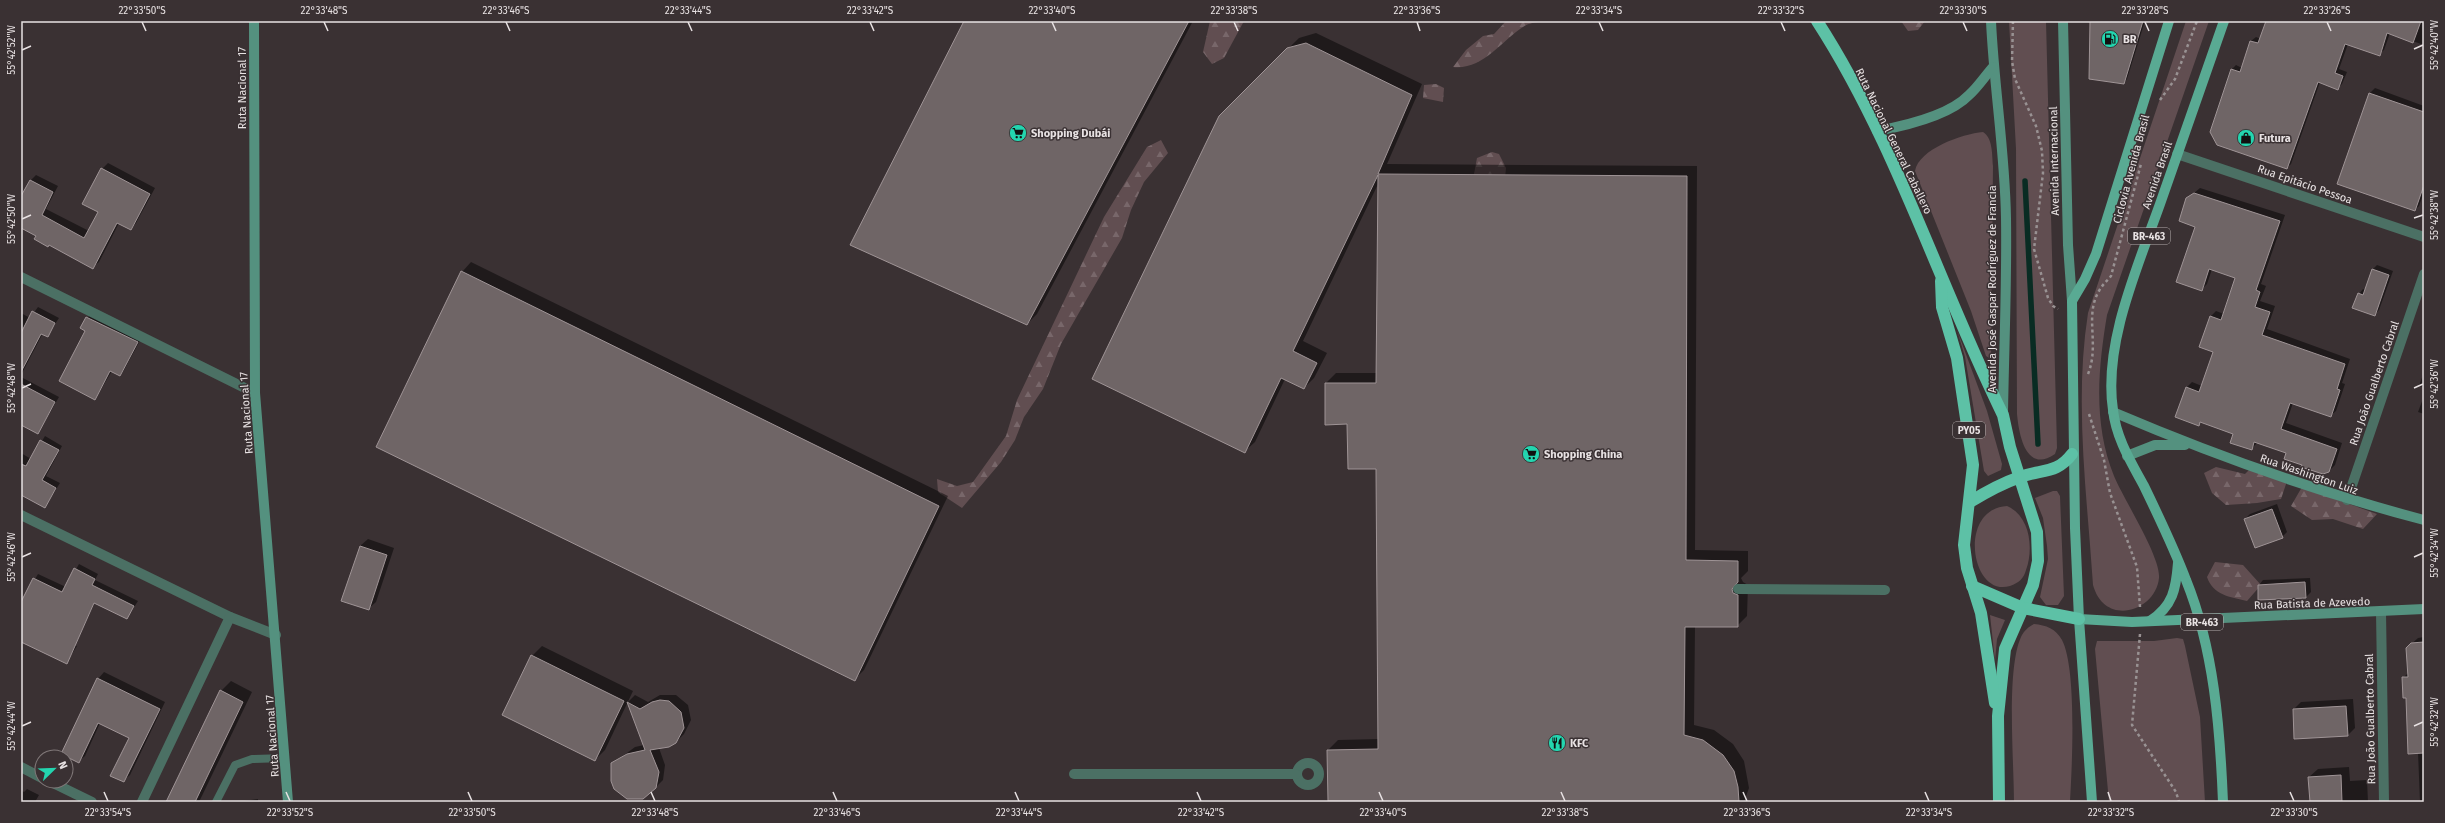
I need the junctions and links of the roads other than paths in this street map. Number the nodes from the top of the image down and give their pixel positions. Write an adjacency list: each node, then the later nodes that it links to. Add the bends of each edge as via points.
1 (254, 21): 15 (street, Ruta Nacional 17)
2 (1817, 21): 8 (highway, Ruta Nacional General Caballero / PY05)
3 (1991, 21): 7 (street, Avenida José Gaspar Rodríguez de Francia)
4 (2063, 21): 14 (street, Avenida Internacional, via 2068,245)
5 (2169, 21): 14 (main road, via 2096,254)
6 (2224, 21): 9 (main road, Avenida Brasil / BR-463)
7 (1993, 66): 8 (street, via 1968,97 1943,111 1907,125); 17 (street, Avenida José Gaspar Rodríguez de Francia, via 2002,128 2006,218)
8 (1877, 131): 12 (highway, Ruta Nacional General Caballero / PY05)
9 (2177, 154): 10 (street, Rua Epitácio Pessoa); 16 (main road, Avenida Brasil / BR-463, via 2133,282 2120,330 2113,364)
10 (2424, 237)
11 (2424, 274): 22 (street, Rua João Gualberto Cabral)
12 (1941, 275): 17 (highway, Ruta Nacional General Caballero / PY05); 23 (highway, Ruta Nacional General Caballero / PY05, via 1942,307 1957,358 1970,435 1973,465)
13 (21, 277): 15 (street)
14 (2072, 301): 19 (main road)
15 (256, 393): 37 (street, Ruta Nacional 17)
16 (2113, 412): 18 (street, Rua Washington Luiz); 20 (main road, Avenida Brasil / BR-463, via 2118,435)
17 (2002, 415): 21 (highway, Ruta Nacional General Caballero / PY05, via 2010,448)
18 (2189, 445): 20 (street, Rua Washington Luiz, via 2155,445); 22 (street, Rua Washington Luiz)
19 (2072, 454): 21 (highway, via 2056,469); 34 (main road)
20 (2127, 456): 26 (main road, BR-463)
21 (2021, 477): 23 (highway); 30 (highway, Ruta Nacional General Caballero / PY05, via 2037,532 2038,561 2033,585)
22 (2347, 500): 25 (street, Rua Washington Luiz)
23 (1970, 502): 27 (highway, Ruta Nacional General Caballero / PY05, via 1964,545)
24 (21, 515): 33 (street)
25 (2424, 520)
26 (2178, 560): 35 (main road, BR-463); 36 (main road, via 2177,578 2171,601 2160,615)
27 (1972, 586): 30 (highway); 38 (highway, Ruta Nacional General Caballero, via 1981,613)
28 (1738, 589): 29 (street)
29 (1886, 590)
30 (2024, 608): 34 (highway); 38 (highway, Ruta Nacional General Caballero, via 2005,650)
31 (2424, 609): 32 (street, Rua Batista de Azevedo)
32 (2381, 612): 35 (street, Rua Batista de Azevedo); 52 (street, Rua João Gualberto Cabral)
33 (230, 617): 37 (street); 46 (street)
34 (2079, 619): 36 (main road); 50 (main road)
35 (2201, 619): 36 (main road); 51 (main road, BR-463, via 2208,652 2221,754)
36 (2150, 621)
37 (276, 635): 39 (street, Ruta Nacional 17)
38 (1998, 716): 49 (highway)
39 (285, 758): 47 (lane, via 252,758 235,765); 48 (street, Ruta Nacional 17)
40 (21, 767): 41 (street)
41 (34, 774)
42 (1074, 774): 43 (street)
43 (1296, 774): 43 (street, via 1302,764 1309,763 1323,774 1307,785 1298,780)
44 (65, 789): 45 (street)
45 (92, 802)
46 (142, 802)
47 (216, 802)
48 (288, 802)
49 (1999, 802)
50 (2092, 802)
51 (2223, 802)
52 (2384, 802)

